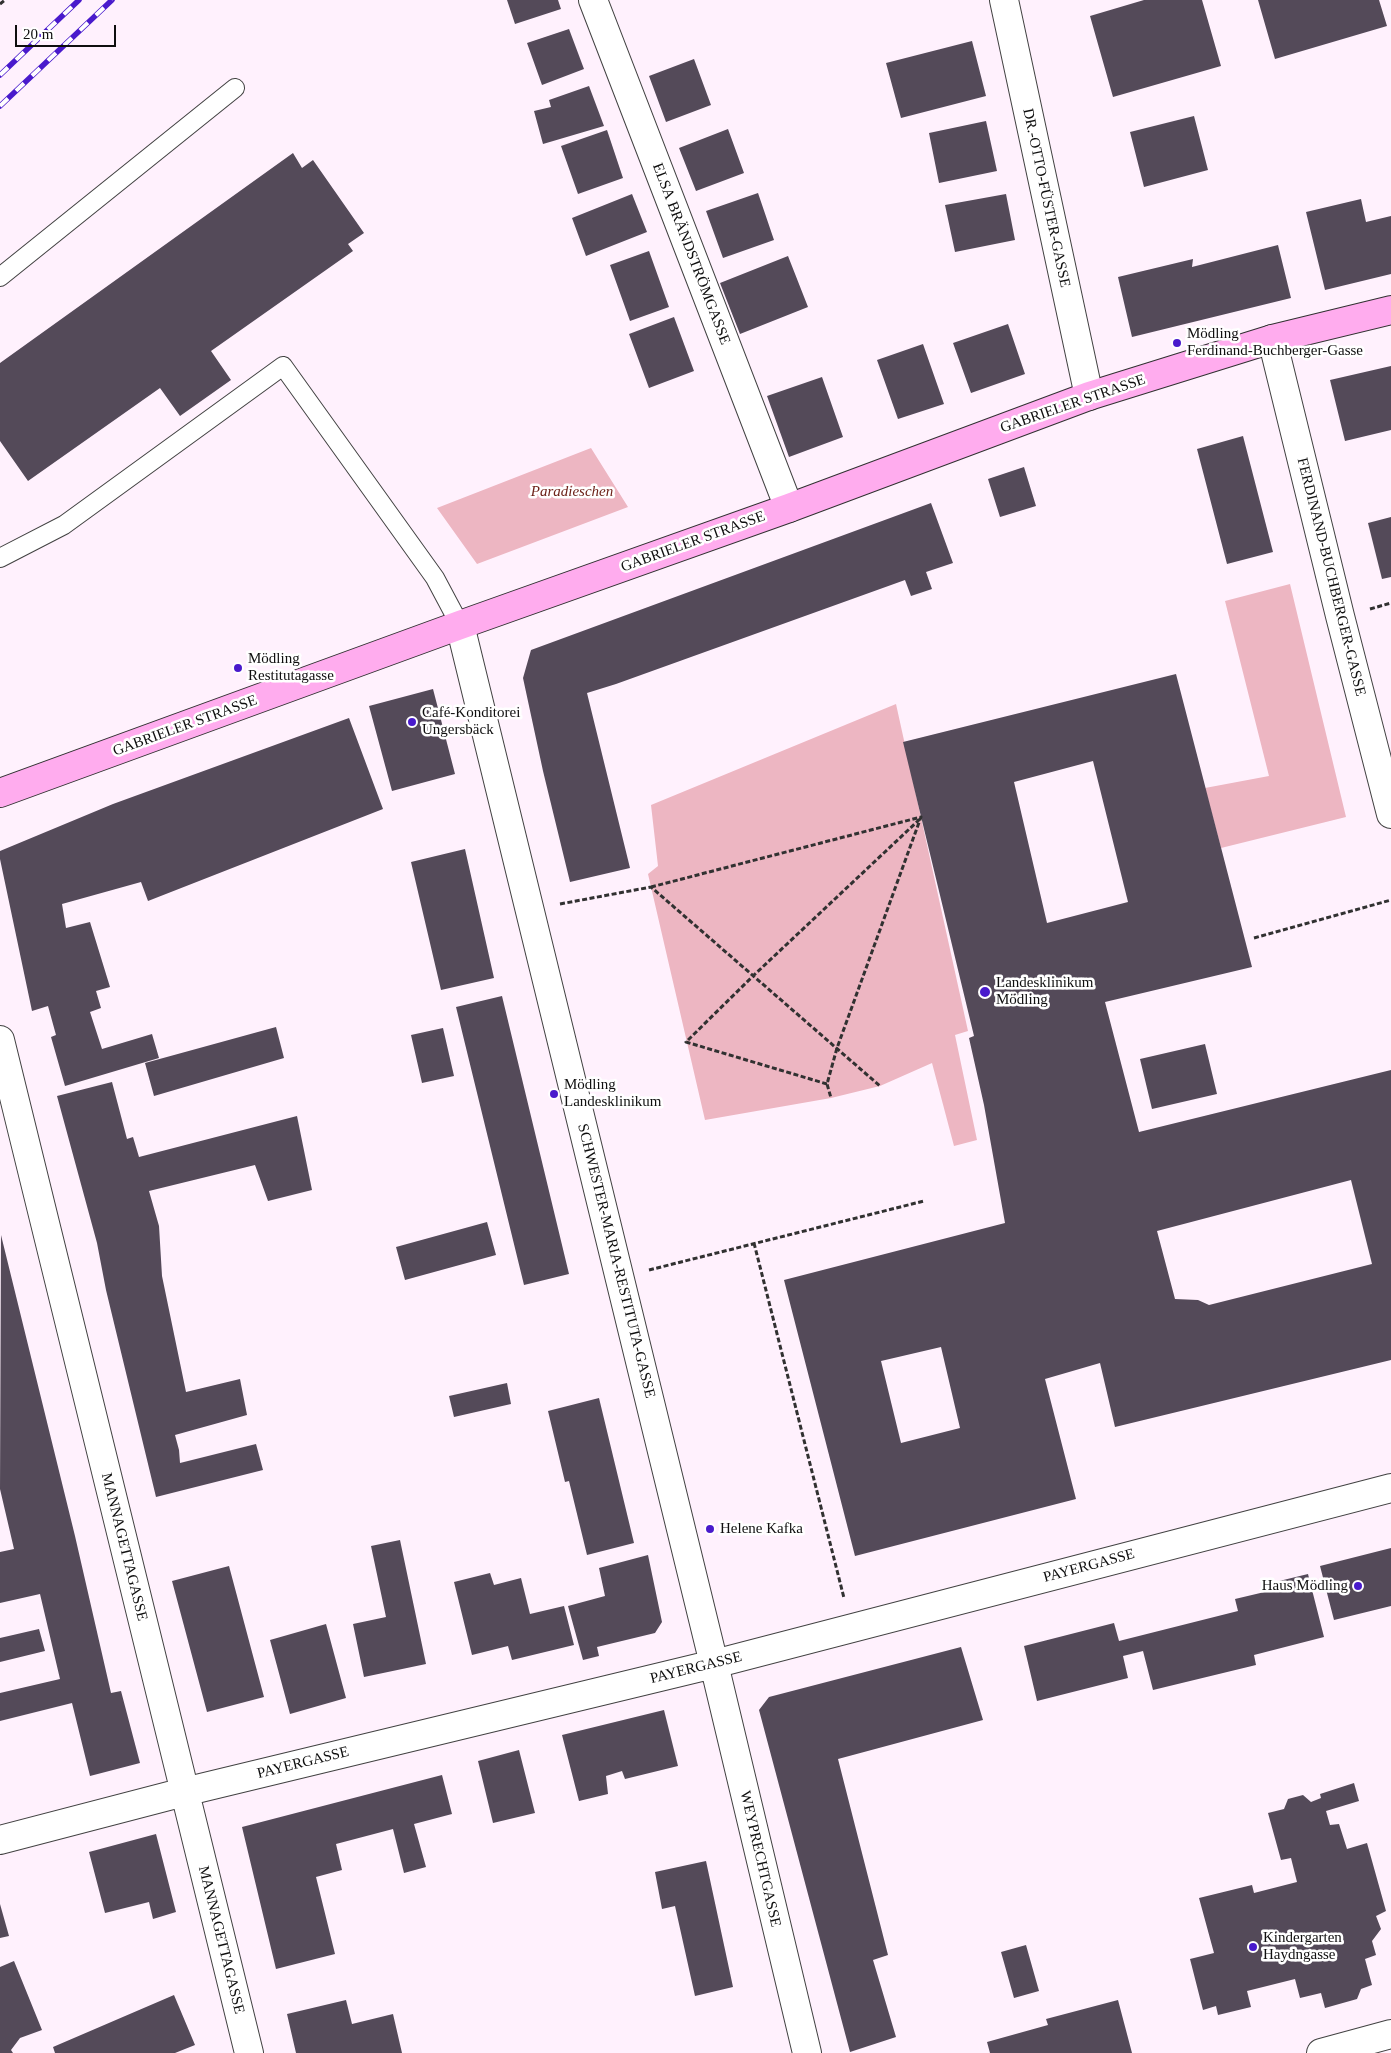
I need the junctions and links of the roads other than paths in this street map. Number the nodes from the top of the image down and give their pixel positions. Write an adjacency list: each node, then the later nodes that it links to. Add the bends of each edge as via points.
1 (593, 0): 8 (street, ELSA BRÄNDSTRÖMGASSE)
2 (1004, 0): 7 (street, DR.-OTTO-FÜSTER-GASSE)
3 (235, 88): 4 (lane)
4 (0, 277)
5 (1391, 310): 6 (street, GABRIELER STRASSE)
6 (1272, 339): 7 (street, GABRIELER STRASSE); 12 (street, FERDINAND-BUCHBERGER-GASSE)
7 (1089, 396): 8 (street, GABRIELER STRASSE)
8 (788, 508): 10 (street, GABRIELER STRASSE)
9 (0, 558): 10 (lane, via 64,525 283,366 435,578)
10 (460, 625): 11 (street, GABRIELER STRASSE); 15 (street, SCHWESTER-MARIA-RESTITUTA-GASSE)
11 (0, 793)
12 (1391, 814)
13 (0, 1040): 16 (street, MANNAGETTAGASSE)
14 (1391, 1488): 15 (street, PAYERGASSE)
15 (714, 1664): 16 (street, PAYERGASSE); 20 (street, WEYPRECHTGASSE)
16 (184, 1792): 17 (street, PAYERGASSE); 19 (street, MANNAGETTAGASSE)
17 (0, 1840)
18 (1390, 2039): 21 (street)
19 (250, 2053)
20 (806, 2053)
21 (1320, 2053)

